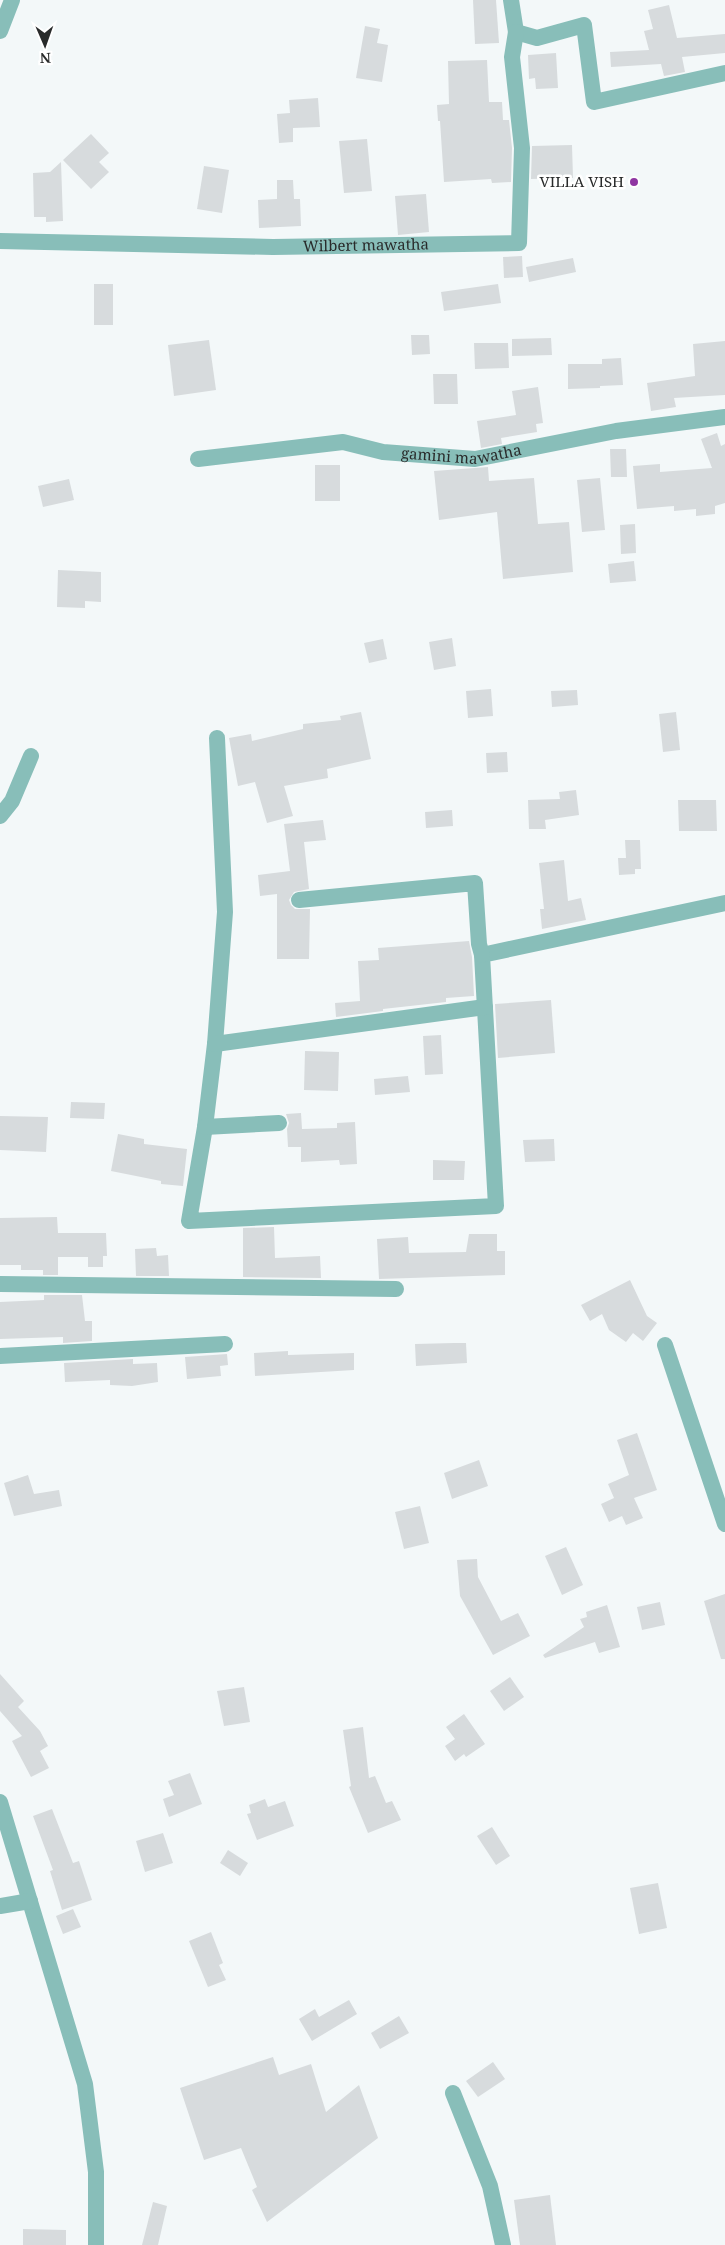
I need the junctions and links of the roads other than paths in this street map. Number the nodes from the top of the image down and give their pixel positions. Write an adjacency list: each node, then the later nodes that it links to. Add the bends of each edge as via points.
1 (12, 0): 3 (street)
2 (511, 0): 4 (street)
3 (0, 31)
4 (516, 32): 5 (street, via 537,38 584,24 594,102); 6 (street, Wilbert mawatha, via 512,58 522,148 519,243 273,247)
5 (725, 73)
6 (0, 241)
7 (725, 417): 8 (street, gamini mawatha, via 616,431 475,459 383,452 343,442)
8 (198, 459)
9 (217, 738): 16 (street, via 225,912)
10 (31, 756): 11 (street, via 12,801)
11 (0, 816)
12 (299, 900): 14 (street, via 475,883)
13 (725, 903): 14 (street)
14 (482, 955): 15 (street)
15 (485, 1007): 16 (street); 18 (street, via 496,1206 190,1221)
16 (215, 1044): 18 (street)
17 (279, 1124): 18 (street)
18 (205, 1127)
19 (0, 1284): 20 (street)
20 (396, 1289)
21 (225, 1344): 23 (street)
22 (665, 1345): 24 (street)
23 (0, 1356)
24 (725, 1524)
25 (0, 1802): 26 (street)
26 (30, 1901): 27 (street); 29 (street, via 85,2084 96,2172)
27 (0, 1906)
28 (452, 2093): 30 (street, via 490,2186)
29 (96, 2245)
30 (503, 2245)

